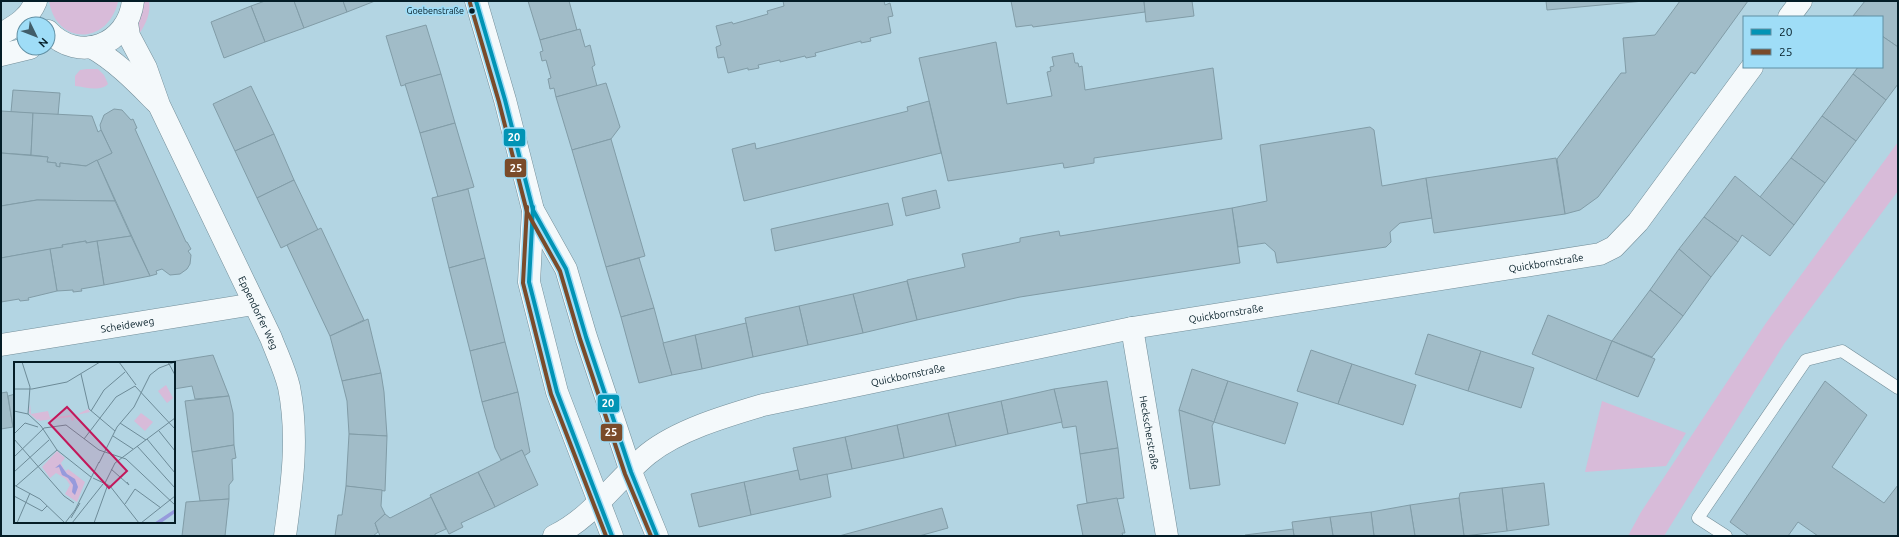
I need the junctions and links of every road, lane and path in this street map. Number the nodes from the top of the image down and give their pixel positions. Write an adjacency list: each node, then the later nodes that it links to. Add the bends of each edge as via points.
1 (36, 1): 5 (street, Eppendorfer Weg); 8 (street, via 33,10 24,20)
2 (133, 1): 7 (street, Eppendorfer Weg)
3 (476, 1): 15 (street)
4 (1800, 1): 6 (street)
5 (39, 16)
6 (1790, 16)
7 (127, 23): 10 (street, Eppendorfer Weg, via 112,40); 14 (street, Eppendorfer Weg, via 129,36 146,68)
8 (1, 34)
9 (56, 38): 10 (street, Eppendorfer Weg, via 74,47)
10 (91, 47): 14 (street, Eppendorfer Weg, via 123,70)
11 (16, 51): 12 (street)
12 (1, 55)
13 (1751, 68): 17 (street, Quickbornstraße, via 1638,222 1614,247 1600,254)
14 (159, 105): 16 (street, Eppendorfer Weg)
15 (533, 210): 20 (street, via 566,269); 21 (street, via 529,282 557,392)
16 (254, 304): 18 (street, Scheideweg); 22 (street, Eppendorfer Weg, via 281,363 292,407 294,468)
17 (1132, 328): 20 (street, Quickbornstraße, via 763,405 708,423 670,440 648,454); 26 (street, Heckscherstraße)
18 (1, 346)
19 (1898, 388): 27 (lane, via 1842,352 1806,360 1698,518)
20 (631, 472): 21 (street, Quickbornstraße); 25 (street)
21 (599, 504): 23 (street, Quickbornstraße, via 566,530); 24 (street)
22 (285, 536)
23 (554, 536)
24 (612, 536)
25 (657, 536)
26 (1167, 536)
27 (1726, 536)

